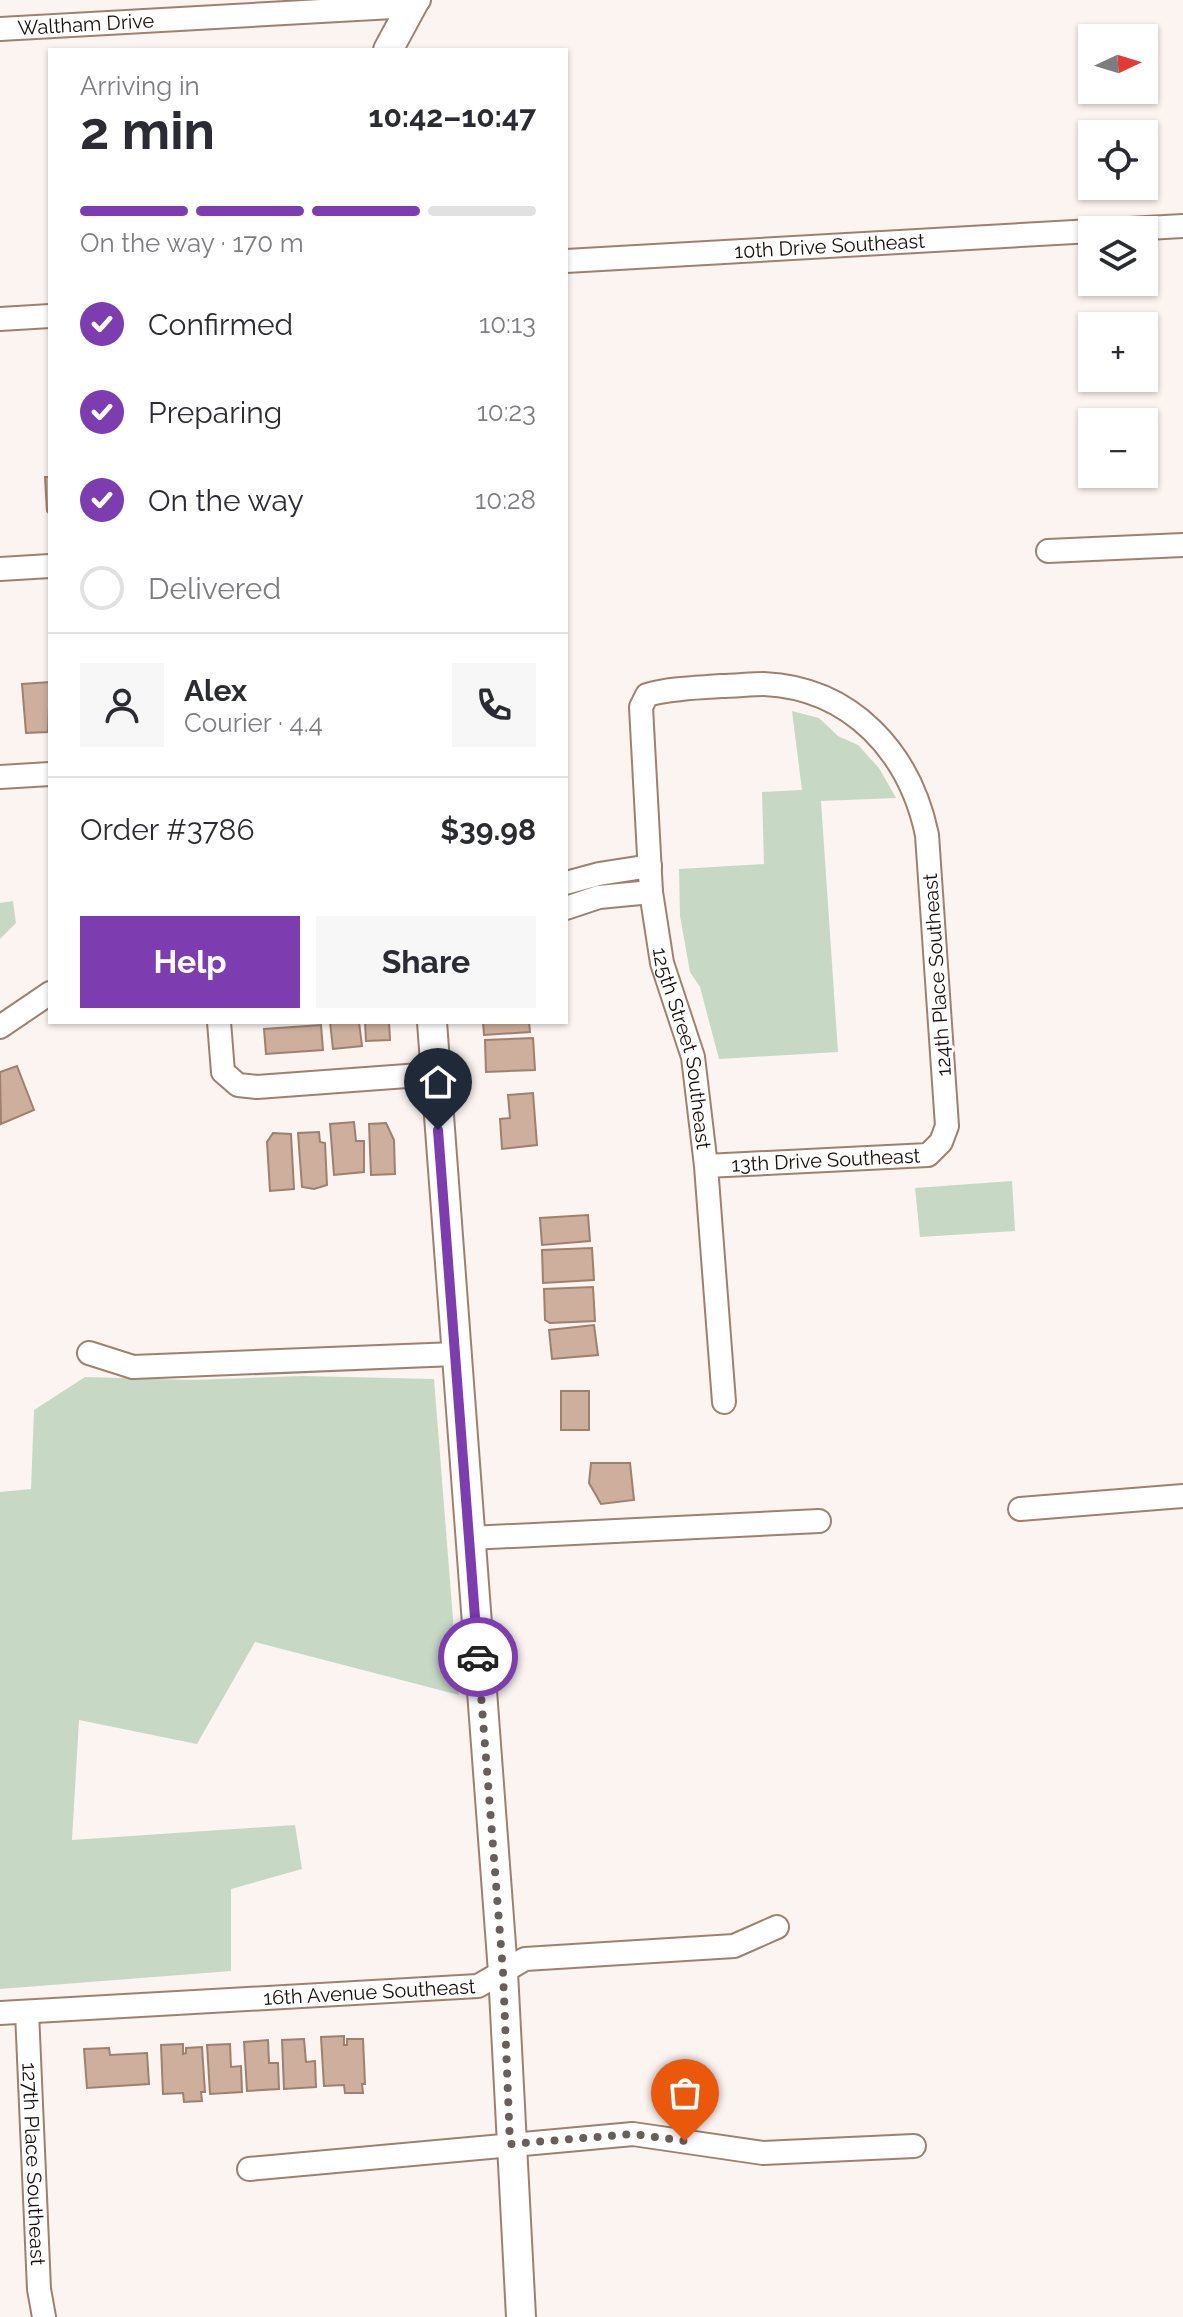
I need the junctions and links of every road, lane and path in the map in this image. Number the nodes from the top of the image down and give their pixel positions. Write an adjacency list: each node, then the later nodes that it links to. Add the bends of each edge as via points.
1 (415, 2): 2 (street, Waltham Drive); 3 (street)
2 (0, 29)
3 (389, 48)
4 (1183, 226): 5 (street)
5 (1158, 227)
6 (1078, 232): 7 (street, 10th Drive Southeast)
7 (568, 261)
8 (48, 316): 9 (street)
9 (0, 319)
10 (1183, 545): 11 (street)
11 (1048, 551)
12 (48, 566): 13 (street)
13 (0, 569)
14 (647, 695): 17 (street, 125th Street Southeast, via 641,723); 26 (street, 124th Place Southeast, via 668,689 765,684 811,693 881,736 907,773 927,835 947,1126)
15 (48, 774): 16 (street)
16 (0, 777)
17 (650, 866): 18 (street); 19 (street, 125th Street Southeast)
18 (568, 882)
19 (651, 892): 20 (street, via 599,897); 27 (street, 125th Street Southeast, via 662,963 693,1057)
20 (568, 907)
21 (48, 994): 24 (street)
22 (219, 1024): 25 (street, via 223,1072 238,1085)
23 (432, 1024): 25 (street)
24 (0, 1027)
25 (434, 1074): 29 (street)
26 (941, 1142): 27 (street, 13th Drive Southeast, via 928,1155)
27 (706, 1166): 30 (street, 125th Street Southeast)
28 (89, 1353): 29 (street, via 133,1367)
29 (455, 1354): 34 (street)
30 (724, 1402)
31 (1183, 1496): 32 (street)
32 (1020, 1509)
33 (819, 1521): 34 (street)
34 (470, 1538): 36 (street)
35 (777, 1927): 36 (street, 16th Avenue Southeast, via 734,1946 525,1959)
36 (503, 1972): 37 (street, 16th Avenue Southeast, via 478,1986); 39 (street)
37 (27, 2012): 38 (street, 16th Avenue Southeast); 42 (street, 127th Place Southeast)
38 (0, 2013)
39 (510, 2144): 40 (street, via 633,2134 763,2153); 41 (street); 43 (street)
40 (914, 2146)
41 (249, 2169)
42 (44, 2317)
43 (521, 2317)

